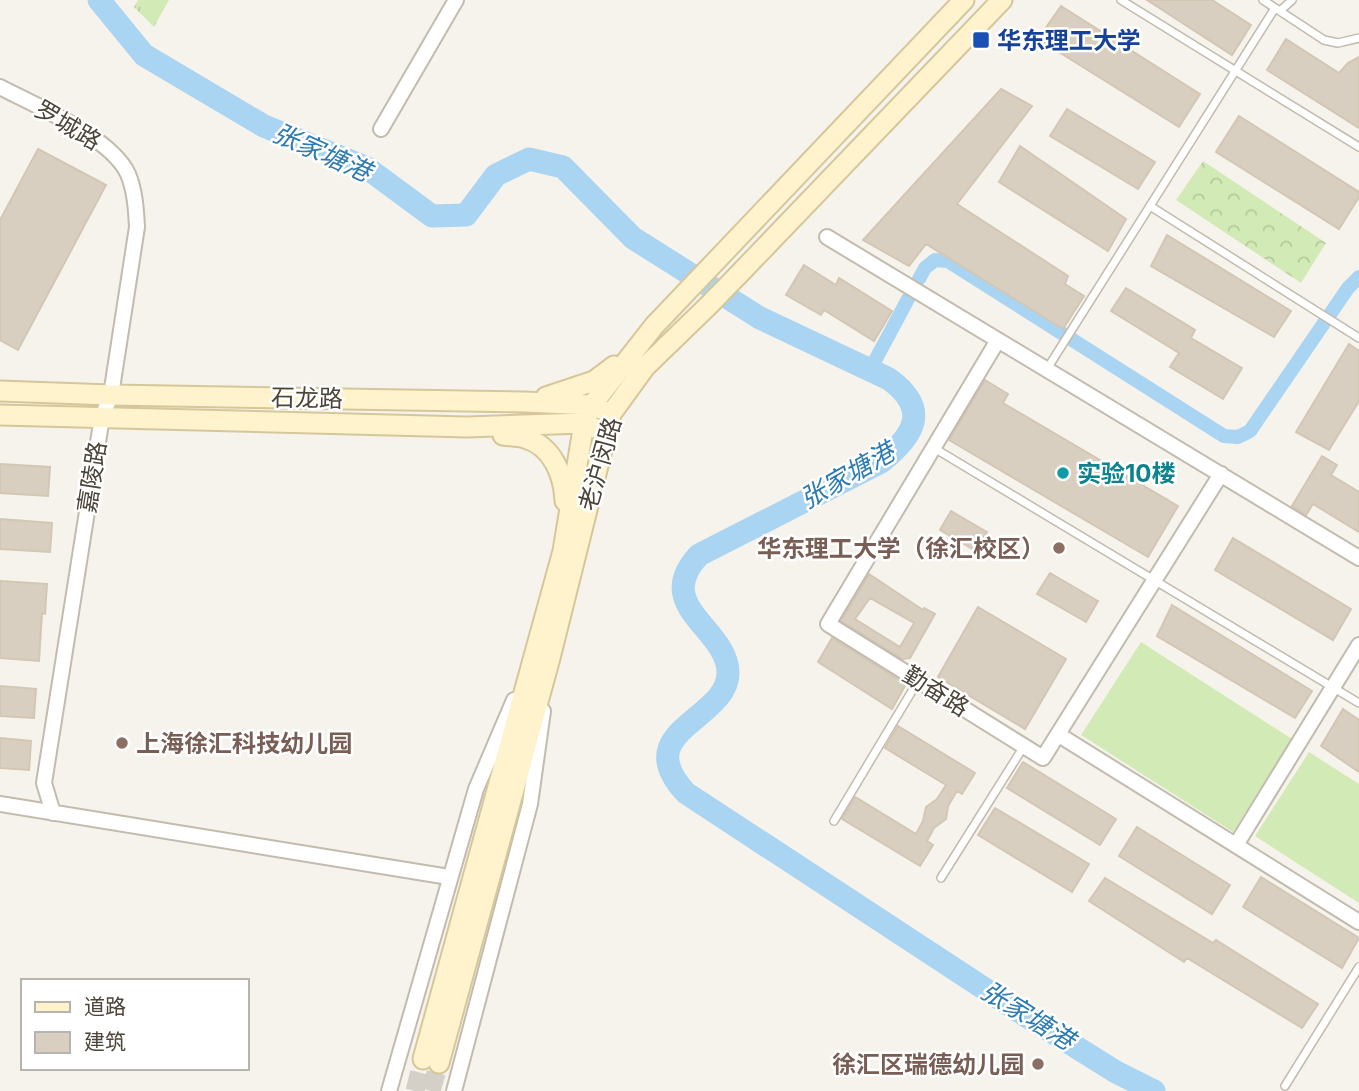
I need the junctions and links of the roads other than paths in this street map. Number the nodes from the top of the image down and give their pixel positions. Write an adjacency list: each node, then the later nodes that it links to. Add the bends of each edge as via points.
1 (456, 0): 11 (street)
2 (964, 0): 18 (main road, 老沪闵路)
3 (1002, 0): 24 (main road, 老沪闵路, bridge, via 645,367)
4 (1121, 0): 9 (lane)
5 (1263, 0): 7 (lane)
6 (1292, 0): 7 (lane)
7 (1278, 10): 8 (lane, via 1324,40 1338,43); 9 (lane)
8 (1359, 38)
9 (1236, 71): 12 (lane); 14 (lane)
10 (0, 87): 13 (street, 罗城路, via 78,128 109,150)
11 (381, 129)
12 (1359, 147)
13 (127, 173): 21 (street, 嘉陵路, via 137,227)
14 (1150, 206): 16 (lane); 19 (lane)
15 (827, 237): 17 (street)
16 (1359, 338)
17 (998, 340): 19 (street); 29 (street)
18 (632, 354): 22 (main road, via 594,381); 23 (main road, 老沪闵路)
19 (1046, 369): 30 (street)
20 (0, 391): 21 (main road, 石龙路)
21 (111, 395): 22 (main road, 石龙路); 26 (street, 嘉陵路)
22 (525, 402): 23 (main road, 石龙路)
23 (588, 414): 24 (main road, 石龙路); 27 (main road, 石龙路); 28 (main road, 石龙路); 31 (main road, 老沪闵路)
24 (611, 414): 28 (main road, 老沪闵路)
25 (0, 415): 26 (main road, 石龙路)
26 (102, 417): 27 (main road, 石龙路); 42 (street, 嘉陵路, via 44,783)
27 (467, 427): 31 (main road, via 528,439 554,460 564,482)
28 (605, 433): 35 (main road, 老沪闵路)
29 (934, 448): 33 (lane); 36 (street, 勤奋路, via 828,624)
30 (1221, 474): 32 (street); 33 (street)
31 (563, 551): 35 (main road, 老沪闵路)
32 (1359, 558)
33 (1154, 579): 37 (lane); 39 (street)
34 (1359, 645): 37 (street)
35 (542, 656): 45 (street, via 476,789); 49 (main road, 老沪闵路); 52 (street, via 530,804)
36 (918, 681): 40 (street, 勤奋路); 43 (lane)
37 (1333, 686): 38 (lane); 44 (street)
38 (1359, 703)
39 (1059, 734): 40 (street, 勤奋路, via 1043,758); 44 (street)
40 (1024, 746): 46 (lane)
41 (0, 804): 42 (street)
42 (53, 813): 45 (street)
43 (834, 821)
44 (1236, 845): 47 (street)
45 (449, 877): 51 (street)
46 (941, 878)
47 (1359, 922)
48 (1359, 967): 50 (lane)
49 (431, 1061)
50 (1285, 1086)
51 (389, 1091)
52 (454, 1091)

